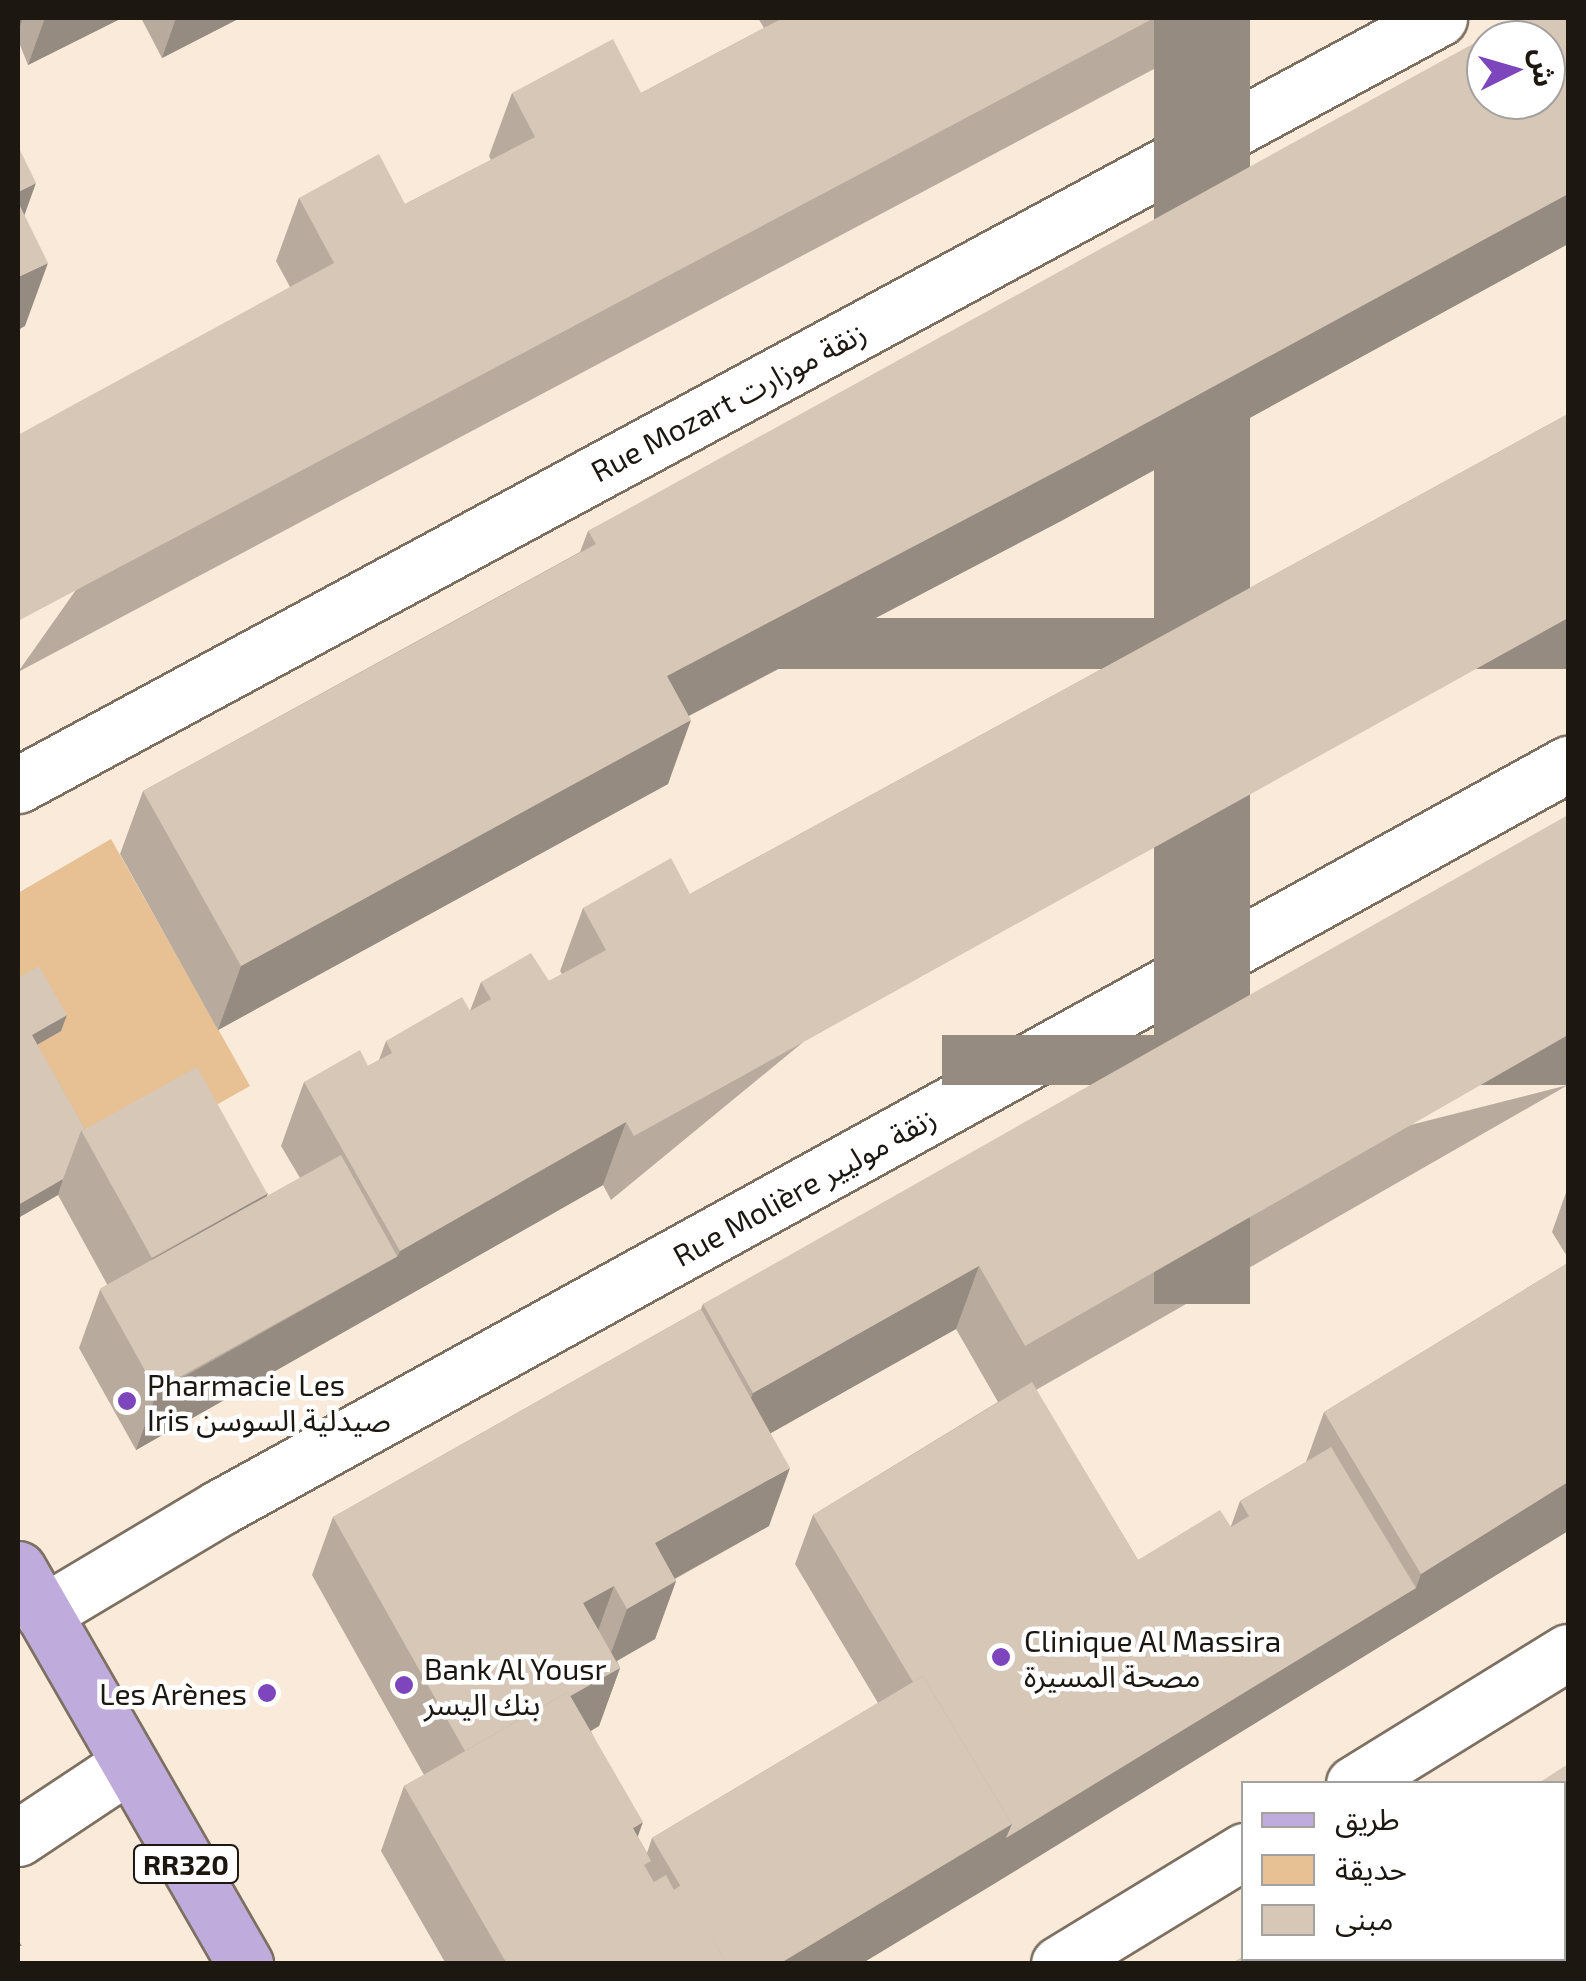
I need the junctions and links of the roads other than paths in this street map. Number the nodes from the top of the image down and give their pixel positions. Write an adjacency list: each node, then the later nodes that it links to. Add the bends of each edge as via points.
1 (1439, 18): 3 (street, Rue Mozart زنقة موزارت)
2 (1568, 764): 4 (street, Rue Molière زنقة موليير, via 236,1499)
3 (18, 786)
4 (30, 1591): 6 (main road, RR320)
5 (1568, 1652): 7 (street)
6 (128, 1765): 8 (street); 10 (main road, RR320)
7 (1359, 1781)
8 (18, 1838)
9 (1241, 1853): 11 (street)
10 (245, 1964)
11 (1059, 1964)

